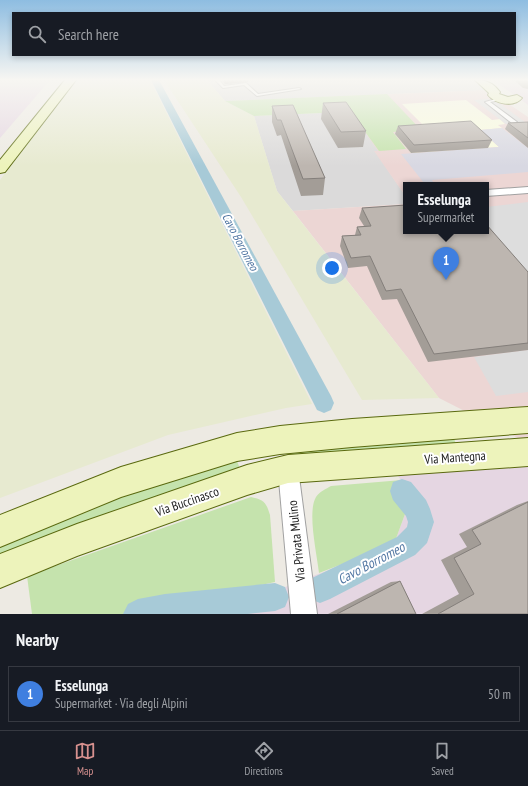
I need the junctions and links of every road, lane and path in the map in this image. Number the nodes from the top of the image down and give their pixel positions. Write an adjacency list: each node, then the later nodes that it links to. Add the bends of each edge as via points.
1 (48, 109): 4 (street)
2 (496, 109): 3 (lane)
3 (515, 123)
4 (0, 169)
5 (528, 190): 6 (street)
6 (489, 194)
7 (528, 420): 11 (street, via 352,433 280,440 237,448 121,482)
8 (523, 456): 9 (street, Via Mantegna)
9 (381, 461): 10 (street, Via Buccinasco)
10 (288, 469): 12 (street, Via Buccinasco, via 247,480 77,540); 13 (street, Via Privata Mulino)
11 (0, 532)
12 (0, 571)
13 (304, 614)

